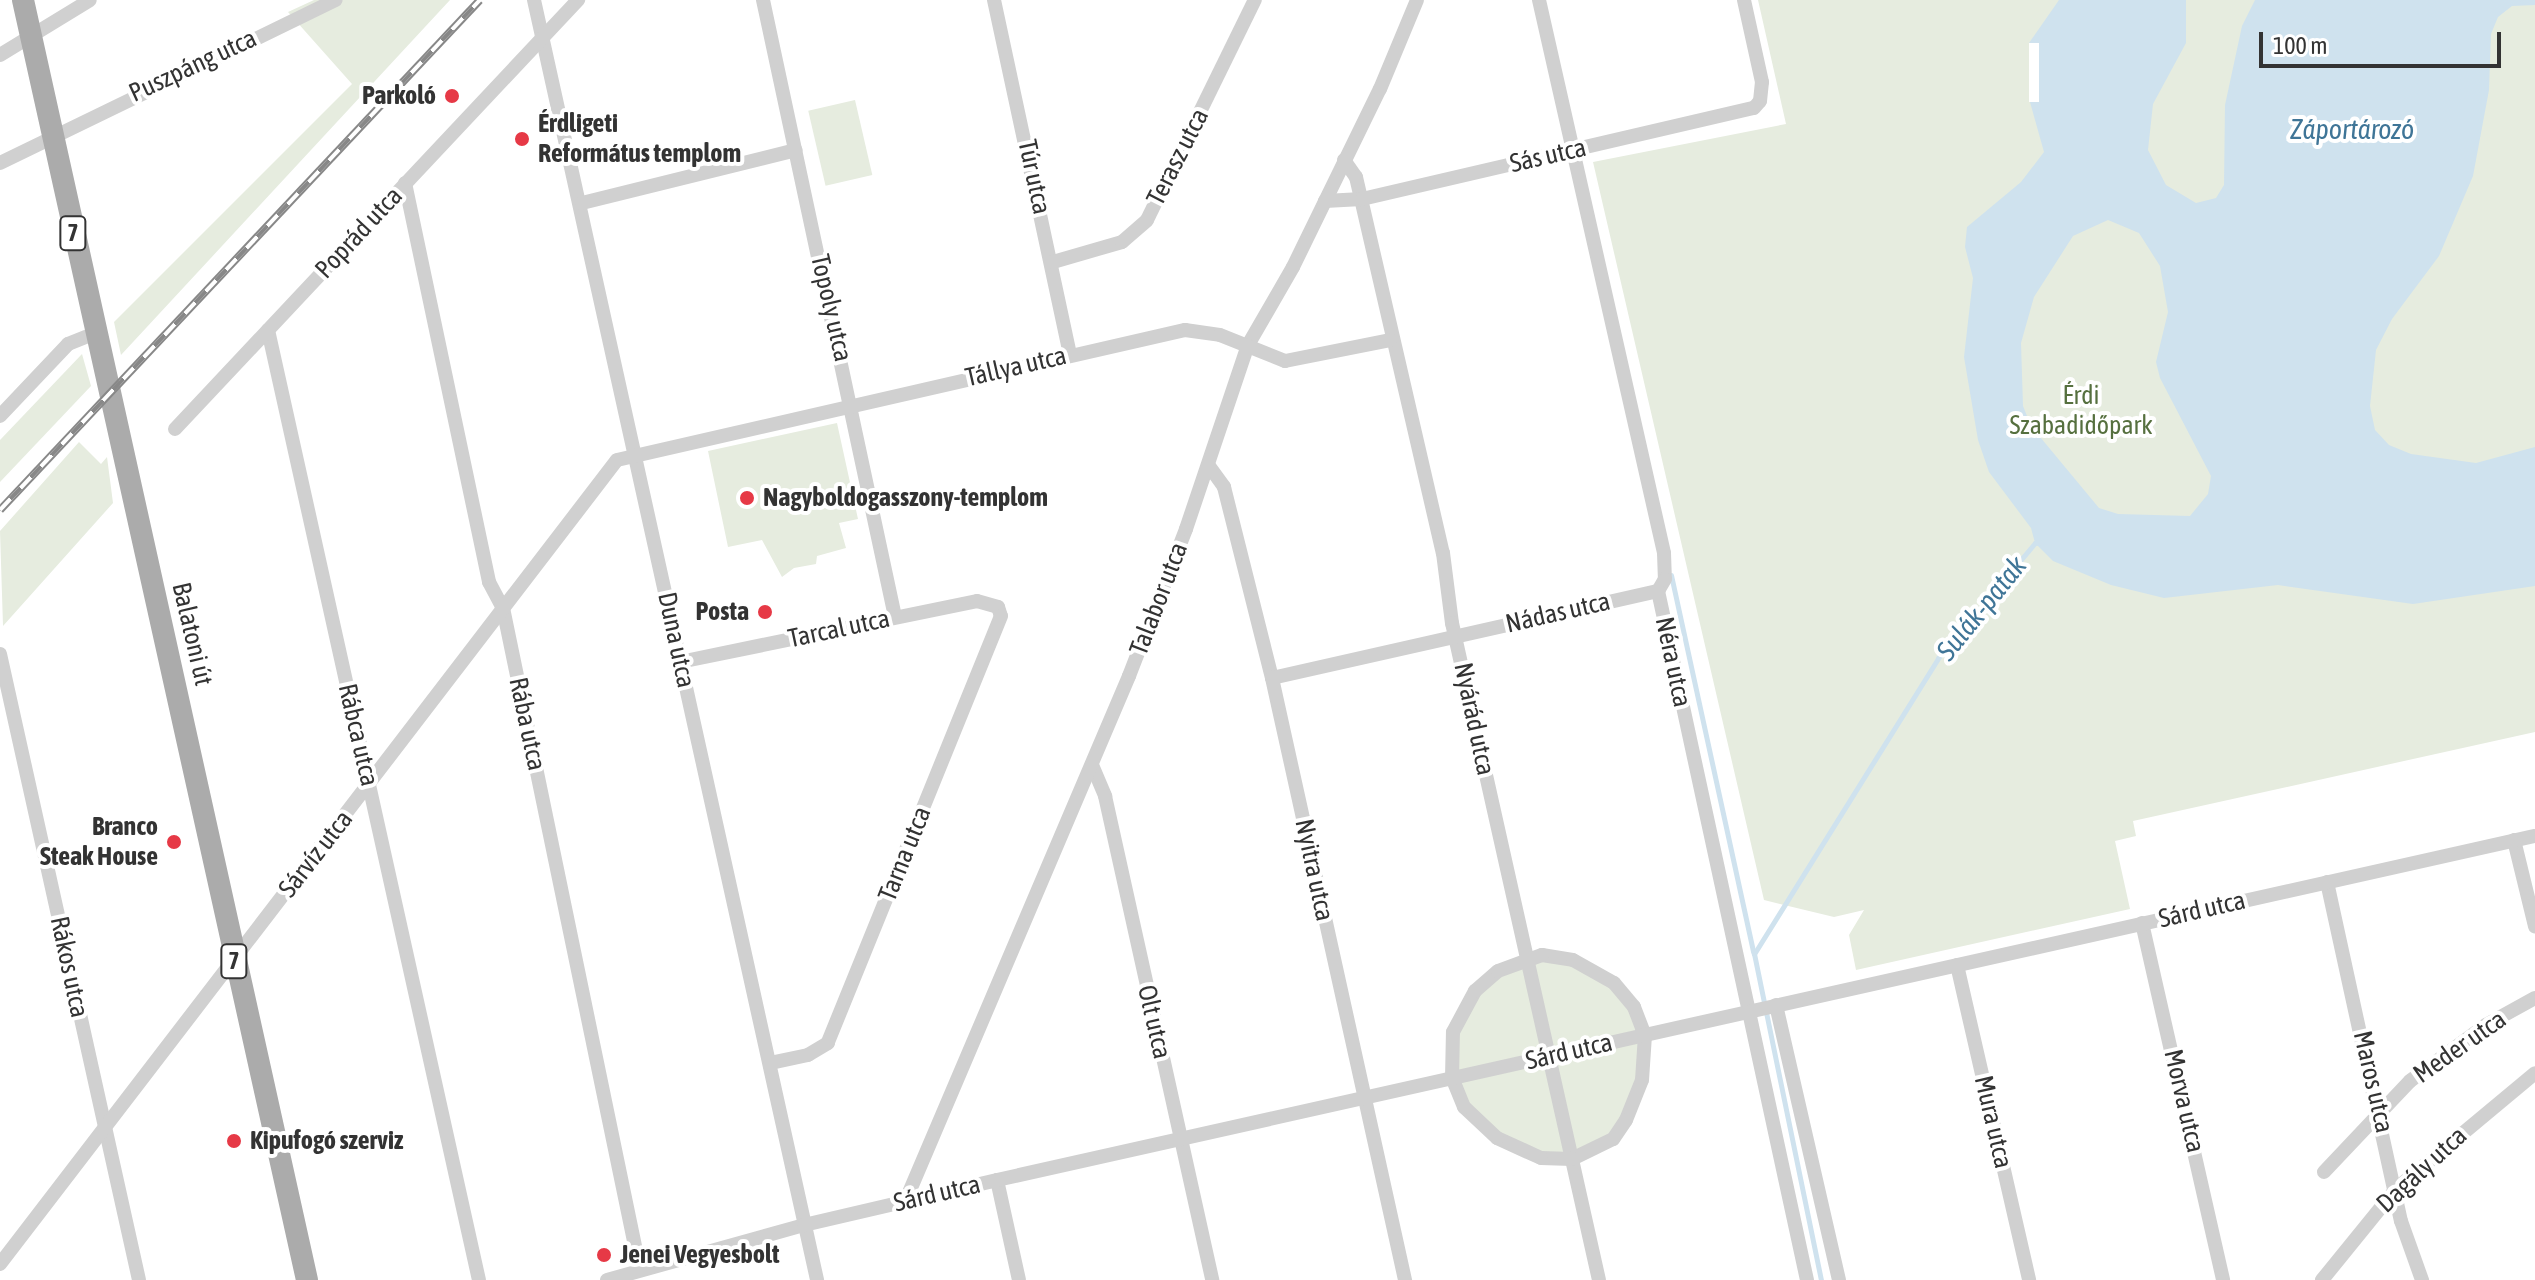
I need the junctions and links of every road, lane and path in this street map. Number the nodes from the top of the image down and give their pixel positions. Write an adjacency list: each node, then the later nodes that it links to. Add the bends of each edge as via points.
1 (23, 0): 12 (main road, Balatoni út / 7)
2 (90, 0): 12 (street)
3 (336, 0): 15 (street, Puszpáng utca)
4 (534, 0): 13 (street, Duna utca)
5 (578, 0): 13 (street, Poprád utca)
6 (763, 0): 16 (street, Topoly utca)
7 (994, 0): 24 (street, Túr utca)
8 (1255, 0): 24 (street, Terasz utca, via 1147,220 1122,242)
9 (1417, 0): 18 (street, Talabor utca)
10 (1539, 0): 17 (street, Néra utca)
11 (1744, 0): 17 (street, Sás utca, via 1763,93 1754,108)
12 (31, 36): 14 (street); 15 (main road, Balatoni út / 7)
13 (543, 38): 20 (street, Poprád utca); 23 (street, Duna utca)
14 (0, 55)
15 (51, 134): 19 (street, Puszpáng utca); 26 (main road, Balatoni út / 7)
16 (796, 150): 23 (street); 30 (street, Topoly utca)
17 (1572, 151): 21 (street, Sás utca); 35 (street, Néra utca, via 1664,553 1665,579)
18 (1344, 160): 21 (street, Nyárád utca); 22 (street, Talabor utca)
19 (0, 163)
20 (405, 183): 25 (street, Poprád utca); 37 (street, Rába utca, via 489,582)
21 (1362, 199): 22 (street, Sás utca); 27 (street, Nyárád utca)
22 (1325, 201): 28 (street, Talabor utca)
23 (582, 203): 33 (street, Duna utca)
24 (1053, 262): 29 (street, Túr utca)
25 (268, 330): 32 (street, Poprád utca); 44 (street, Rábca utca)
26 (95, 333): 31 (street, via 68,344); 51 (main road, Balatoni út / 7)
27 (1390, 340): 28 (street, Tállya utca, via 1285,361); 39 (street, Nyárád utca, via 1443,553)
28 (1248, 345): 29 (street, Tállya utca, via 1185,330); 34 (street, Talabor utca)
29 (1070, 355): 30 (street, Tállya utca)
30 (853, 406): 33 (street, Tállya utca); 38 (street, Topoly utca)
31 (0, 416)
32 (175, 429)
33 (638, 452): 37 (street, Sárvíz utca, via 609,467); 41 (street, Duna utca)
34 (1209, 466): 42 (street, Nyitra utca, via 1224,487); 43 (street, Talabor utca)
35 (1658, 591): 39 (street, Nádas utca); 55 (street, Néra utca)
36 (998, 607): 38 (street, Tarcal utca, via 977,601); 58 (street, Tarna utca, via 994,642 828,1043 808,1055)
37 (503, 608): 44 (street, Sárvíz utca); 72 (street, Rába utca)
38 (895, 617): 41 (street, Tarcal utca)
39 (1456, 637): 42 (street, Nádas utca); 50 (street, Nyárád utca)
40 (0, 654): 63 (street, Rákos utca)
41 (680, 662): 58 (street, Duna utca)
42 (1272, 678): 61 (street, Nyitra utca)
43 (1092, 765): 64 (street, Olt utca, via 1105,796); 69 (street, Talabor utca)
44 (370, 785): 51 (street, Sárvíz utca); 75 (street, Rábca utca)
45 (2535, 836): 46 (street, Sárd utca)
46 (2514, 840): 47 (street, Sárd utca); 49 (street)
47 (2327, 882): 48 (street, Sárd utca); 62 (street, Maros utca)
48 (2142, 923): 52 (street, Sárd utca); 85 (street, Morva utca)
49 (2535, 926)
50 (1528, 957): 56 (street, via 1573,960 1601,974 1634,1007); 57 (street, Nyárád utca); 60 (street, via 1498,971 1465,1004 1453,1032)
51 (234, 960): 63 (street, Sárvíz utca); 74 (main road, Balatoni út / 7)
52 (1957, 965): 54 (street, Sárd utca); 84 (street, Mura utca)
53 (2535, 998): 62 (street, Meder utca, via 2446,1052)
54 (1776, 1005): 55 (street, Sárd utca); 83 (street)
55 (1748, 1012): 56 (street, Sárd utca); 82 (street, Néra utca)
56 (1645, 1035): 57 (street, Sárd utca); 65 (street, via 1642,1080 1626,1120 1613,1139)
57 (1549, 1056): 60 (street, Sárd utca); 65 (street, Nyárád utca)
58 (771, 1063): 70 (street, Duna utca)
59 (2535, 1073): 68 (street, Dagály utca)
60 (1452, 1078): 61 (street, Sárd utca); 65 (street, via 1464,1107 1497,1138 1541,1158)
61 (1365, 1098): 64 (street, Sárd utca); 80 (street, Nyitra utca)
62 (2380, 1109): 66 (street, Meder utca); 68 (street, Maros utca)
63 (104, 1130): 71 (street, Sárvíz utca); 73 (street, Rákos utca)
64 (1181, 1140): 67 (street, Sárd utca); 79 (street, Olt utca)
65 (1572, 1159): 81 (street, Nyárád utca)
66 (2324, 1172)
67 (997, 1180): 69 (street, Sárd utca); 78 (street)
68 (2396, 1189): 86 (street, Dagály utca); 87 (street, Maros utca, via 2406,1241)
69 (905, 1202): 70 (street, Sárd utca)
70 (804, 1225): 72 (street, Sárd utca); 77 (street, Duna utca)
71 (0, 1264)
72 (640, 1270): 76 (street, Sárd utca)
73 (139, 1280)
74 (307, 1280)
75 (479, 1280)
76 (607, 1280)
77 (817, 1280)
78 (1019, 1280)
79 (1212, 1280)
80 (1405, 1280)
81 (1599, 1280)
82 (1807, 1280)
83 (1839, 1280)
84 (2029, 1280)
85 (2223, 1280)
86 (2322, 1280)
87 (2422, 1280)

